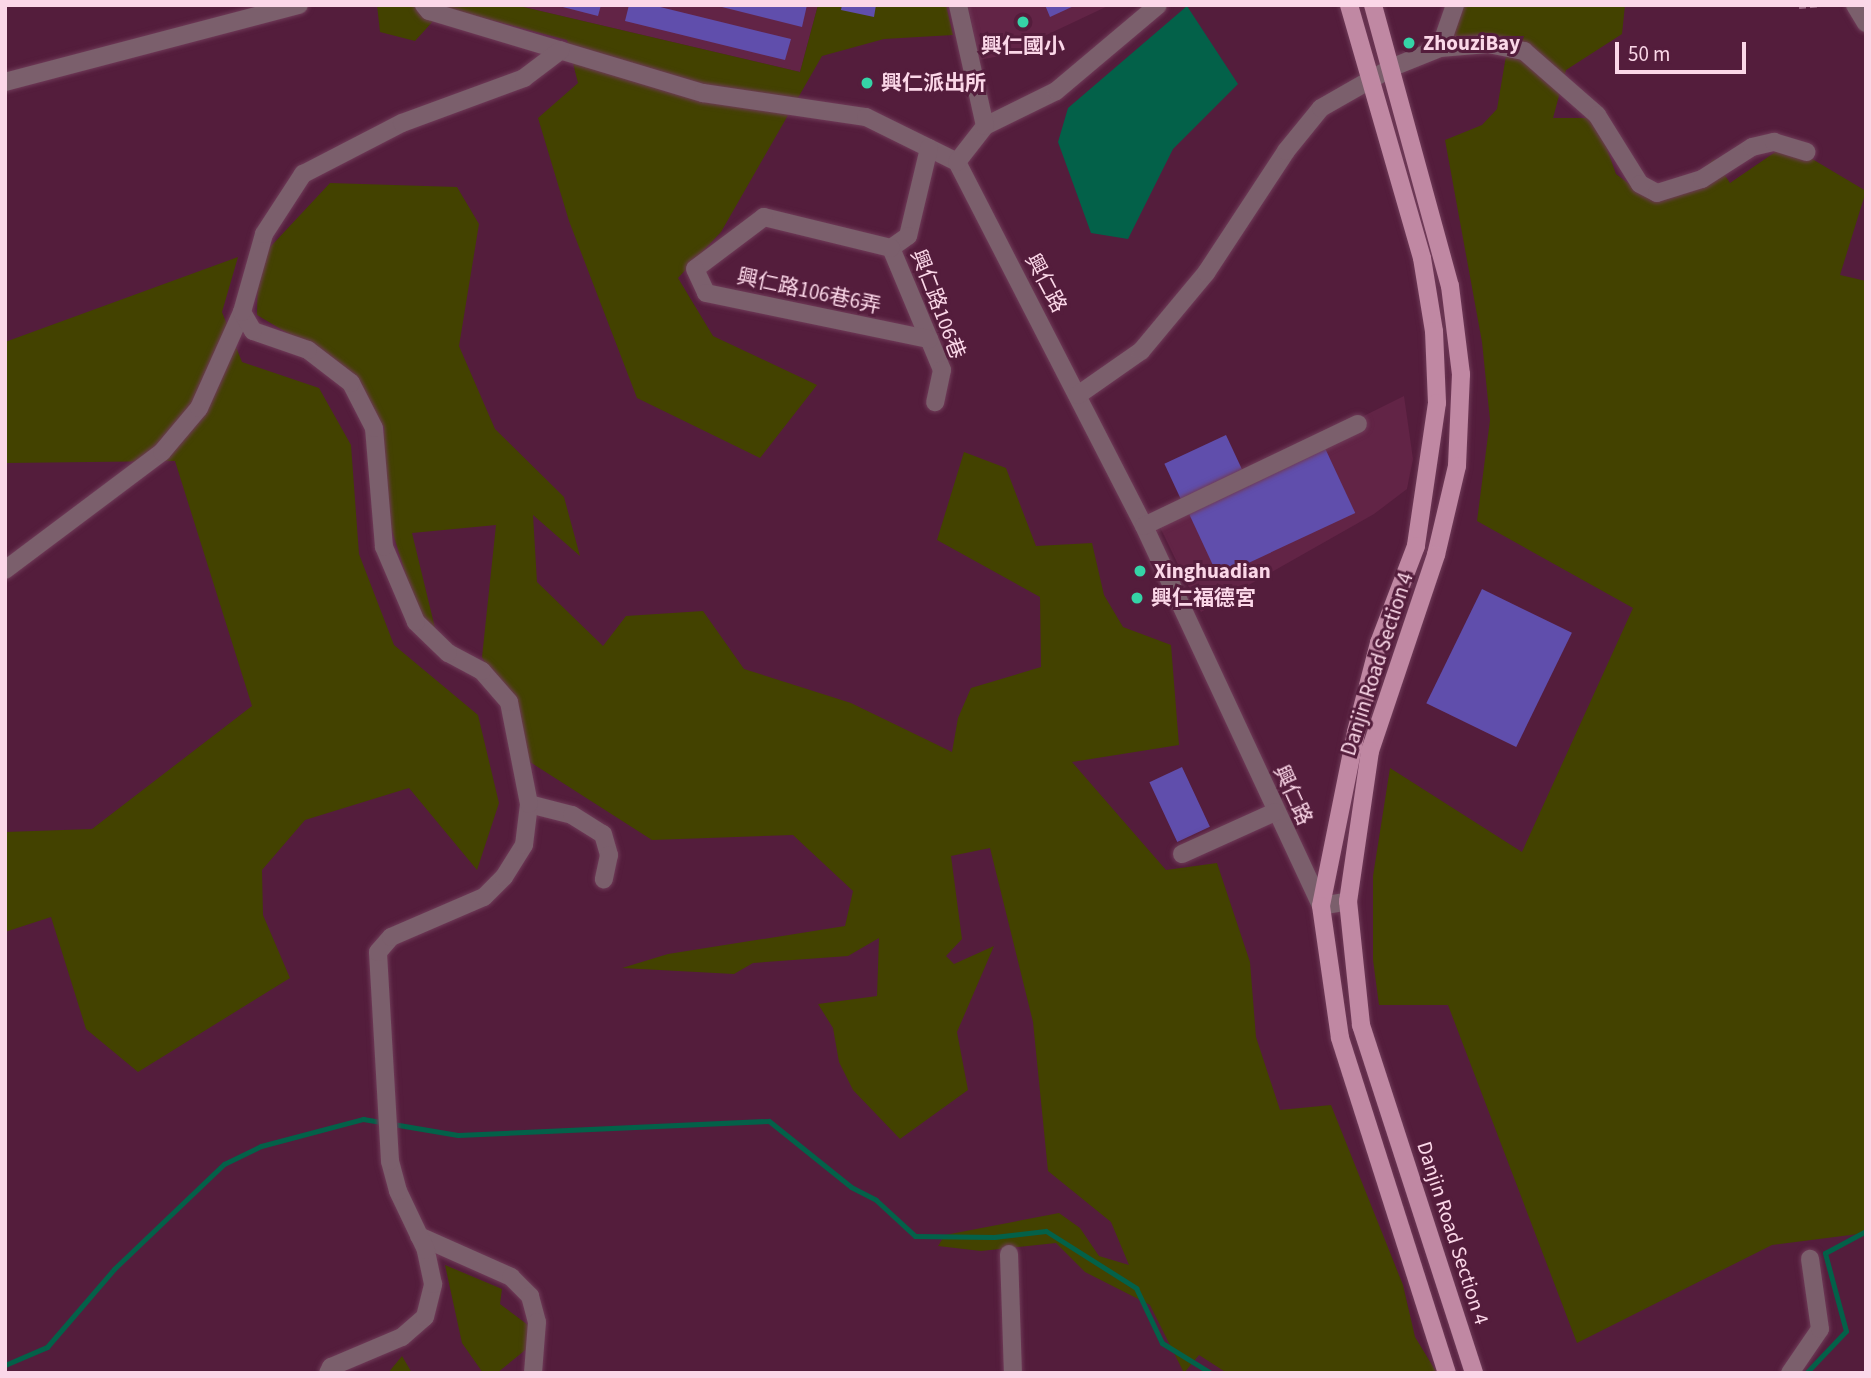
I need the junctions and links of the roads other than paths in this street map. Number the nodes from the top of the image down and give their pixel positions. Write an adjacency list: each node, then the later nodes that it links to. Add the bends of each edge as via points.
1 (299, 5): 14 (street)
2 (424, 5): 11 (street, via 429,11)
3 (958, 5): 15 (street)
4 (1158, 5): 15 (street, via 1056,91)
5 (1349, 5): 13 (main road, Danjin Road Section 4)
6 (1373, 5): 12 (main road, Danjin Road Section 4)
7 (1455, 5): 10 (street)
8 (1856, 5): 9 (street)
9 (1866, 23)
10 (1440, 48): 12 (street); 17 (street, via 1488,44 1524,51 1597,115 1640,184 1657,192 1702,179 1752,147 1774,142)
11 (561, 50): 16 (street, via 703,93 866,117); 20 (street, via 524,78 402,123 303,174 264,234)
12 (1393, 67): 13 (street); 31 (main road, Danjin Road Section 4, via 1450,286 1461,374 1458,466 1436,555 1370,751)
13 (1372, 79): 22 (street, via 1321,108 1286,151 1206,273 1141,351); 32 (main road, Danjin Road Section 4, via 1422,258 1434,331 1437,403 1416,546 1376,656)
14 (5, 82)
15 (985, 126): 18 (street)
16 (929, 148): 18 (street); 19 (street, 興仁路106巷, via 908,236)
17 (1806, 152)
18 (957, 162): 22 (street, 興仁路)
19 (891, 248): 21 (street, 興仁路106巷); 21 (street, 興仁路106巷6弄, via 764,217 695,269 706,293)
20 (242, 312): 26 (street, via 200,408 162,452); 27 (street, via 253,331 308,350 351,383 374,428 384,547 416,622 448,653 482,671 509,702)
21 (929, 339): 23 (street, 興仁路106巷, via 942,370)
22 (1078, 395): 25 (street, 興仁路)
23 (935, 402)
24 (1358, 424): 25 (street)
25 (1144, 526): 28 (street, 興仁路)
26 (5, 570)
27 (529, 804): 30 (street, via 572,815 603,834 609,855); 33 (street, via 524,845 504,877 484,897 391,937 378,952 390,1161)
28 (1275, 812): 29 (street); 32 (street, 興仁路)
29 (1182, 854)
30 (604, 879)
31 (1348, 901): 32 (street); 40 (main road, Danjin Road Section 4, via 1361,1025)
32 (1321, 906): 39 (main road, Danjin Road Section 4, via 1340,1038)
33 (419, 1236): 36 (street, via 433,1284 425,1317 402,1336 331,1367); 37 (street, via 511,1277 530,1296 537,1322)
34 (1009, 1254): 38 (street)
35 (1810, 1259): 41 (street, via 1820,1329)
36 (328, 1373)
37 (533, 1373)
38 (1013, 1373)
39 (1447, 1373)
40 (1474, 1373)
41 (1790, 1373)

